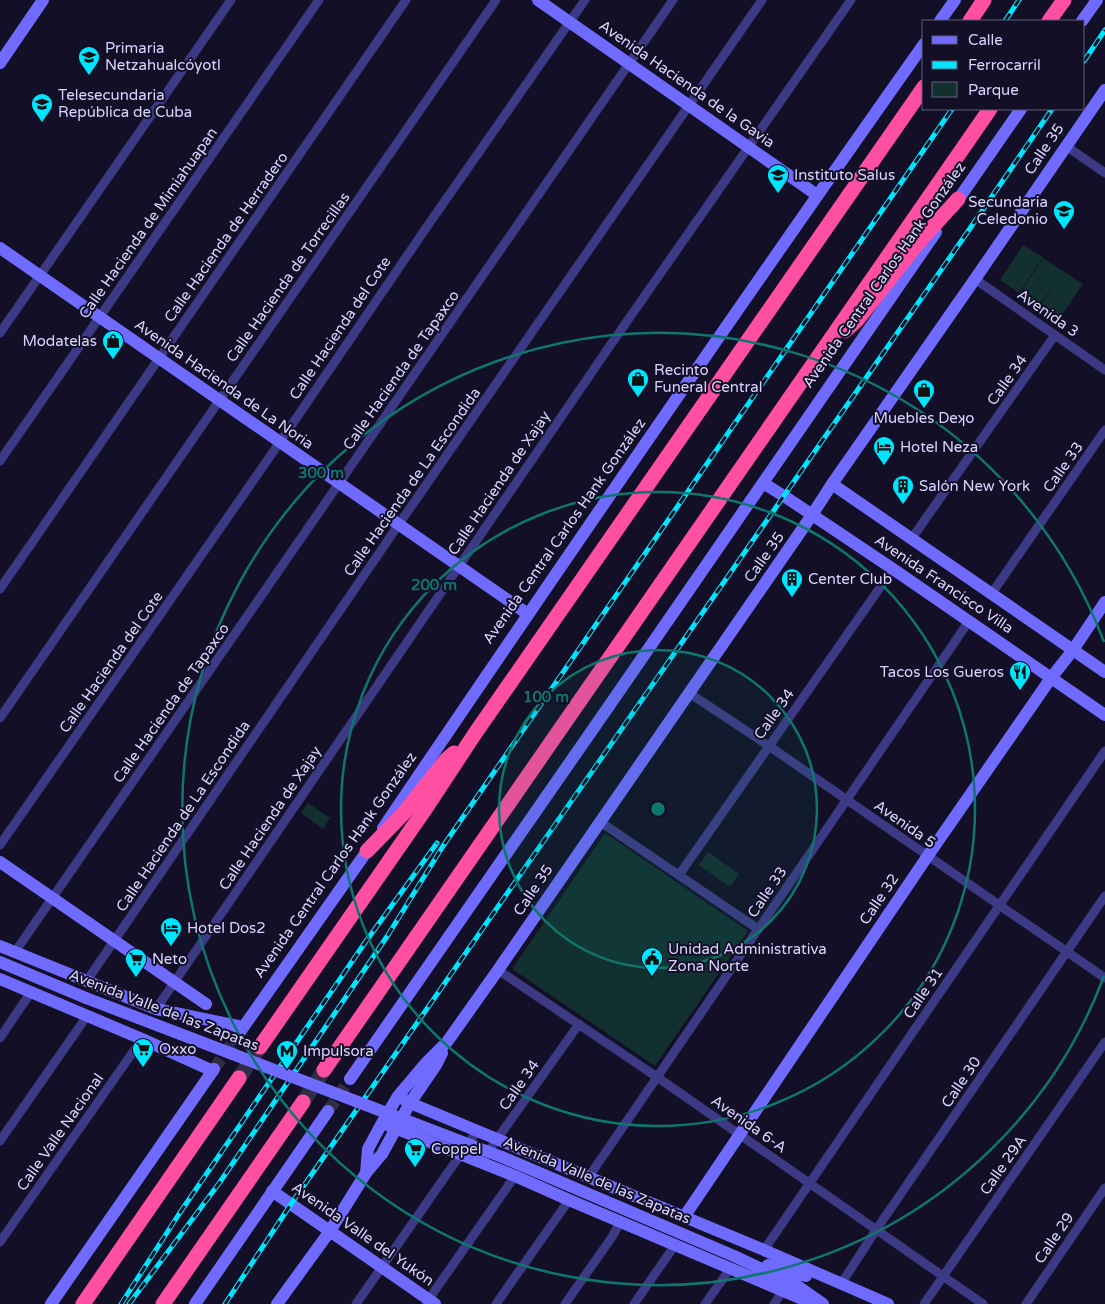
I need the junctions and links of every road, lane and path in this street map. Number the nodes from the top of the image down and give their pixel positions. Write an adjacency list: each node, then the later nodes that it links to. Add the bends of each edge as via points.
1 (43, 0): 21 (main road)
2 (231, 0): 34 (street)
3 (319, 0): 36 (street, Calle Hacienda de Mimiahuapan)
4 (406, 0): 39 (street, Calle Hacienda de Herradero)
5 (496, 0): 42 (street, Calle Hacienda de Torrecillas)
6 (538, 0): 19 (main road, Avenida Hacienda de la Gavia)
7 (585, 0): 19 (street, Calle Hacienda del Cote)
8 (673, 0): 22 (street, Calle Hacienda de Tapaxco)
9 (762, 0): 25 (street, Calle Hacienda de La Escondida)
10 (851, 0): 29 (street, Calle Hacienda de Xajay)
11 (955, 0): 15 (main road)
12 (984, 0): 16 (highway)
13 (1064, 0): 17 (highway)
14 (1097, 0): 18 (main road)
15 (941, 20)
16 (971, 20)
17 (1050, 20)
18 (1083, 20)
19 (570, 22): 22 (main road, Avenida Hacienda de la Gavia); 44 (street, Calle Hacienda del Cote)
20 (922, 47): 31 (main road, Avenida Central Carlos Hank González)
21 (0, 63)
22 (629, 64): 25 (main road, Avenida Hacienda de la Gavia); 46 (street, Calle Hacienda de Tapaxco)
23 (922, 90): 65 (highway)
24 (1105, 90): 28 (main road, Calle 35)
25 (689, 105): 29 (main road, Avenida Hacienda de la Gavia); 50 (street, Calle Hacienda de La Escondida)
26 (989, 110): 40 (highway, Avenida Central Carlos Hank González)
27 (1020, 110): 32 (main road, Avenida Central Carlos Hank González)
28 (1066, 146): 30 (street); 35 (main road, Calle 35)
29 (748, 147): 31 (main road, Avenida Hacienda de la Gavia); 52 (street, Calle Hacienda de Xajay)
30 (1105, 173)
31 (818, 194): 57 (main road, Avenida Central Carlos Hank González)
32 (958, 199): 40 (highway, via 918,243 857,320); 47 (main road, Avenida Central Carlos Hank González)
33 (0, 248): 34 (main road, Avenida Hacienda de La Noria)
34 (40, 276): 36 (main road, Avenida Hacienda de La Noria); 37 (street)
35 (975, 279): 38 (street, Avenida 3); 48 (main road, Calle 35)
36 (99, 317): 39 (main road, Avenida Hacienda de La Noria); 45 (street, Calle Hacienda de Mimiahuapan)
37 (0, 333)
38 (1055, 335): 41 (street, Avenida 3); 51 (street, Calle 34)
39 (159, 358): 42 (main road, Avenida Hacienda de La Noria); 54 (street, Calle Hacienda de Herradero)
40 (813, 365): 102 (highway, Avenida Central Carlos Hank González)
41 (1105, 370)
42 (220, 400): 44 (main road, Avenida Hacienda de La Noria); 64 (street, Calle Hacienda de Torrecillas)
43 (1105, 430): 55 (street, Calle 33)
44 (280, 442): 46 (main road, Avenida Hacienda de La Noria); 70 (street, Calle Hacienda del Cote)
45 (0, 461)
46 (339, 483): 50 (main road, Avenida Hacienda de La Noria); 76 (street, Calle Hacienda de Tapaxco)
47 (763, 483): 49 (main road, Avenida Francisco Villa); 105 (main road, Avenida Central Carlos Hank González)
48 (832, 484): 49 (main road, Calle 35); 51 (main road, Avenida Francisco Villa)
49 (812, 515): 53 (main road, Avenida Francisco Villa); 62 (main road, Calle 35)
50 (399, 524): 52 (main road, Avenida Hacienda de La Noria); 79 (street, Calle Hacienda de La Escondida)
51 (912, 538): 55 (main road, Avenida Francisco Villa)
52 (460, 566): 57 (main road, Avenida Hacienda de La Noria); 88 (street, Calle Hacienda de Xajay)
53 (893, 569): 58 (main road, Avenida Francisco Villa); 66 (street, Calle 34)
54 (0, 589)
55 (992, 593): 59 (main road, Avenida Francisco Villa)
56 (1105, 602): 59 (main road, Calle 32)
57 (528, 614): 71 (main road, Avenida Central Carlos Hank González)
58 (969, 621): 61 (main road, Avenida Francisco Villa); 68 (street, Calle 33)
59 (1072, 650): 60 (main road, Avenida Francisco Villa); 61 (main road, Calle 32)
60 (1105, 672)
61 (1051, 678): 63 (main road, Avenida Francisco Villa); 72 (main road, Calle 32)
62 (689, 694): 66 (street, Avenida 5); 69 (main road, Calle 35)
63 (1105, 715)
64 (0, 718)
65 (474, 736): 71 (highway, via 446,760 403,814); 101 (highway)
66 (769, 746): 68 (street, Avenida 5); 74 (street, Calle 34)
67 (1105, 751): 77 (street, Calle 31)
68 (847, 800): 72 (street, Avenida 5); 78 (street, Calle 33)
69 (599, 822): 74 (street); 84 (main road, Calle 35)
70 (0, 846)
71 (367, 851): 95 (main road, Avenida Central Carlos Hank González)
72 (928, 857): 77 (street, Avenida 5); 114 (main road, Calle 32)
73 (0, 862): 76 (main road)
74 (679, 875): 78 (street)
75 (1105, 896): 81 (street, Calle 30)
76 (52, 898): 79 (main road); 82 (street, Calle Hacienda de Tapaxco)
77 (1000, 906): 81 (street, Avenida 5); 123 (street, Calle 31)
78 (758, 929): 103 (street, Calle 33)
79 (114, 940): 87 (street, Calle Hacienda de La Escondida); 88 (main road)
80 (0, 946): 82 (main road, Avenida Valle de las Zapatas)
81 (1066, 951): 85 (street, Avenida 5); 130 (street, Calle 30)
82 (15, 952): 87 (main road, Avenida Valle de las Zapatas)
83 (0, 962): 135 (main road, Avenida Valle de las Zapatas, bridge, via 502,1157)
84 (498, 970): 94 (street, Avenida 6-A); 99 (main road, Calle 35)
85 (1105, 978)
86 (0, 979): 89 (main road)
87 (86, 982): 90 (main road, Avenida Valle de las Zapatas)
88 (175, 982): 91 (main road); 92 (street, Calle Hacienda de Xajay)
89 (31, 992): 93 (main road); 96 (street)
90 (113, 992): 92 (main road, Avenida Valle de las Zapatas); 93 (main road, via 116,997 109,1015)
91 (206, 1004)
92 (156, 1009): 95 (main road, Avenida Valle de las Zapatas)
93 (93, 1018): 97 (main road); 116 (street)
94 (579, 1024): 103 (street, Avenida 6-A); 115 (street, Calle 34)
95 (243, 1027): 98 (main road, Avenida Central Carlos Hank González)
96 (0, 1038)
97 (142, 1039): 132 (street, Calle Valle Nacional); 142 (main road, via 213,1070)
98 (235, 1039)
99 (447, 1042): 106 (main road, Calle 35); 108 (main road, Calle 35, via 436,1065)
100 (1105, 1042): 138 (street, Calle 29A)
101 (260, 1047)
102 (324, 1070)
103 (657, 1077): 114 (street, Avenida 6-A); 122 (street, Calle 33)
104 (239, 1078): 143 (highway)
105 (350, 1079)
106 (398, 1096): 108 (main road, Avenida Valle de las Zapatas); 110 (main road, Calle 35)
107 (303, 1102): 128 (highway)
108 (410, 1103): 111 (main road, Avenida Valle de las Zapatas); 112 (main road, Calle 35)
109 (328, 1111): 125 (main road)
110 (382, 1123): 112 (main road, Avenida Valle de las Zapatas); 120 (main road, via 368,1149)
111 (461, 1124): 113 (main road, Avenida Valle de las Zapatas); 117 (main road)
112 (397, 1128): 117 (main road, Avenida Valle de las Zapatas); 120 (main road)
113 (477, 1131): 115 (main road, Avenida Valle de las Zapatas); 118 (street)
114 (739, 1134): 123 (street, Avenida 6-A); 127 (main road, Calle 32)
115 (497, 1139): 119 (street, Calle 34); 122 (main road, Avenida Valle de las Zapatas)
116 (0, 1141)
117 (446, 1148): 118 (main road, Avenida Valle de las Zapatas)
118 (461, 1154): 119 (main road, Avenida Valle de las Zapatas); 136 (street)
119 (480, 1162): 121 (main road, Avenida Valle de las Zapatas)
120 (366, 1173): 131 (main road)
121 (515, 1176): 126 (main road, Avenida Valle de las Zapatas); 141 (street)
122 (588, 1178): 127 (main road, Avenida Valle de las Zapatas)
123 (810, 1183): 130 (street, Avenida 6-A); 134 (street, Calle 31)
124 (1105, 1188): 159 (street, Calle 29)
125 (272, 1191): 131 (main road, Avenida Valle del Yukón); 146 (main road)
126 (569, 1200): 129 (main road, Avenida Valle de las Zapatas); 149 (street)
127 (684, 1217): 134 (main road, Avenida Valle de las Zapatas)
128 (220, 1221): 144 (highway); 145 (highway)
129 (621, 1221): 133 (main road, Avenida Valle de las Zapatas); 150 (street)
130 (876, 1230): 138 (street, Avenida 6-A); 139 (street, Calle 30)
131 (330, 1231): 136 (main road, Avenida Valle del Yukón); 147 (main road)
132 (0, 1242)
133 (675, 1245): 137 (main road, Avenida Valle de las Zapatas); 151 (street)
134 (764, 1250): 139 (main road, Avenida Valle de las Zapatas)
135 (734, 1256): 139 (main road, Avenida Valle de las Zapatas); 155 (main road, Avenida Valle de las Zapatas, via 796,1285)
136 (382, 1267): 141 (main road, Avenida Valle del Yukón); 148 (street)
137 (730, 1269): 140 (main road, Avenida Valle de las Zapatas); 152 (street)
138 (943, 1276): 157 (street, Calle 29A); 158 (street, Avenida 6-A)
139 (840, 1284): 156 (main road, Avenida Valle de las Zapatas)
140 (783, 1291): 153 (street); 154 (main road, Avenida Valle de las Zapatas)
141 (430, 1302)
142 (51, 1304)
143 (83, 1304)
144 (163, 1304)
145 (173, 1304)
146 (195, 1304)
147 (277, 1304)
148 (356, 1304)
149 (496, 1304)
150 (566, 1304)
151 (634, 1304)
152 (705, 1304)
153 (774, 1304)
154 (814, 1304)
155 (823, 1304)
156 (888, 1304)
157 (924, 1304)
158 (984, 1304)
159 (1026, 1304)

